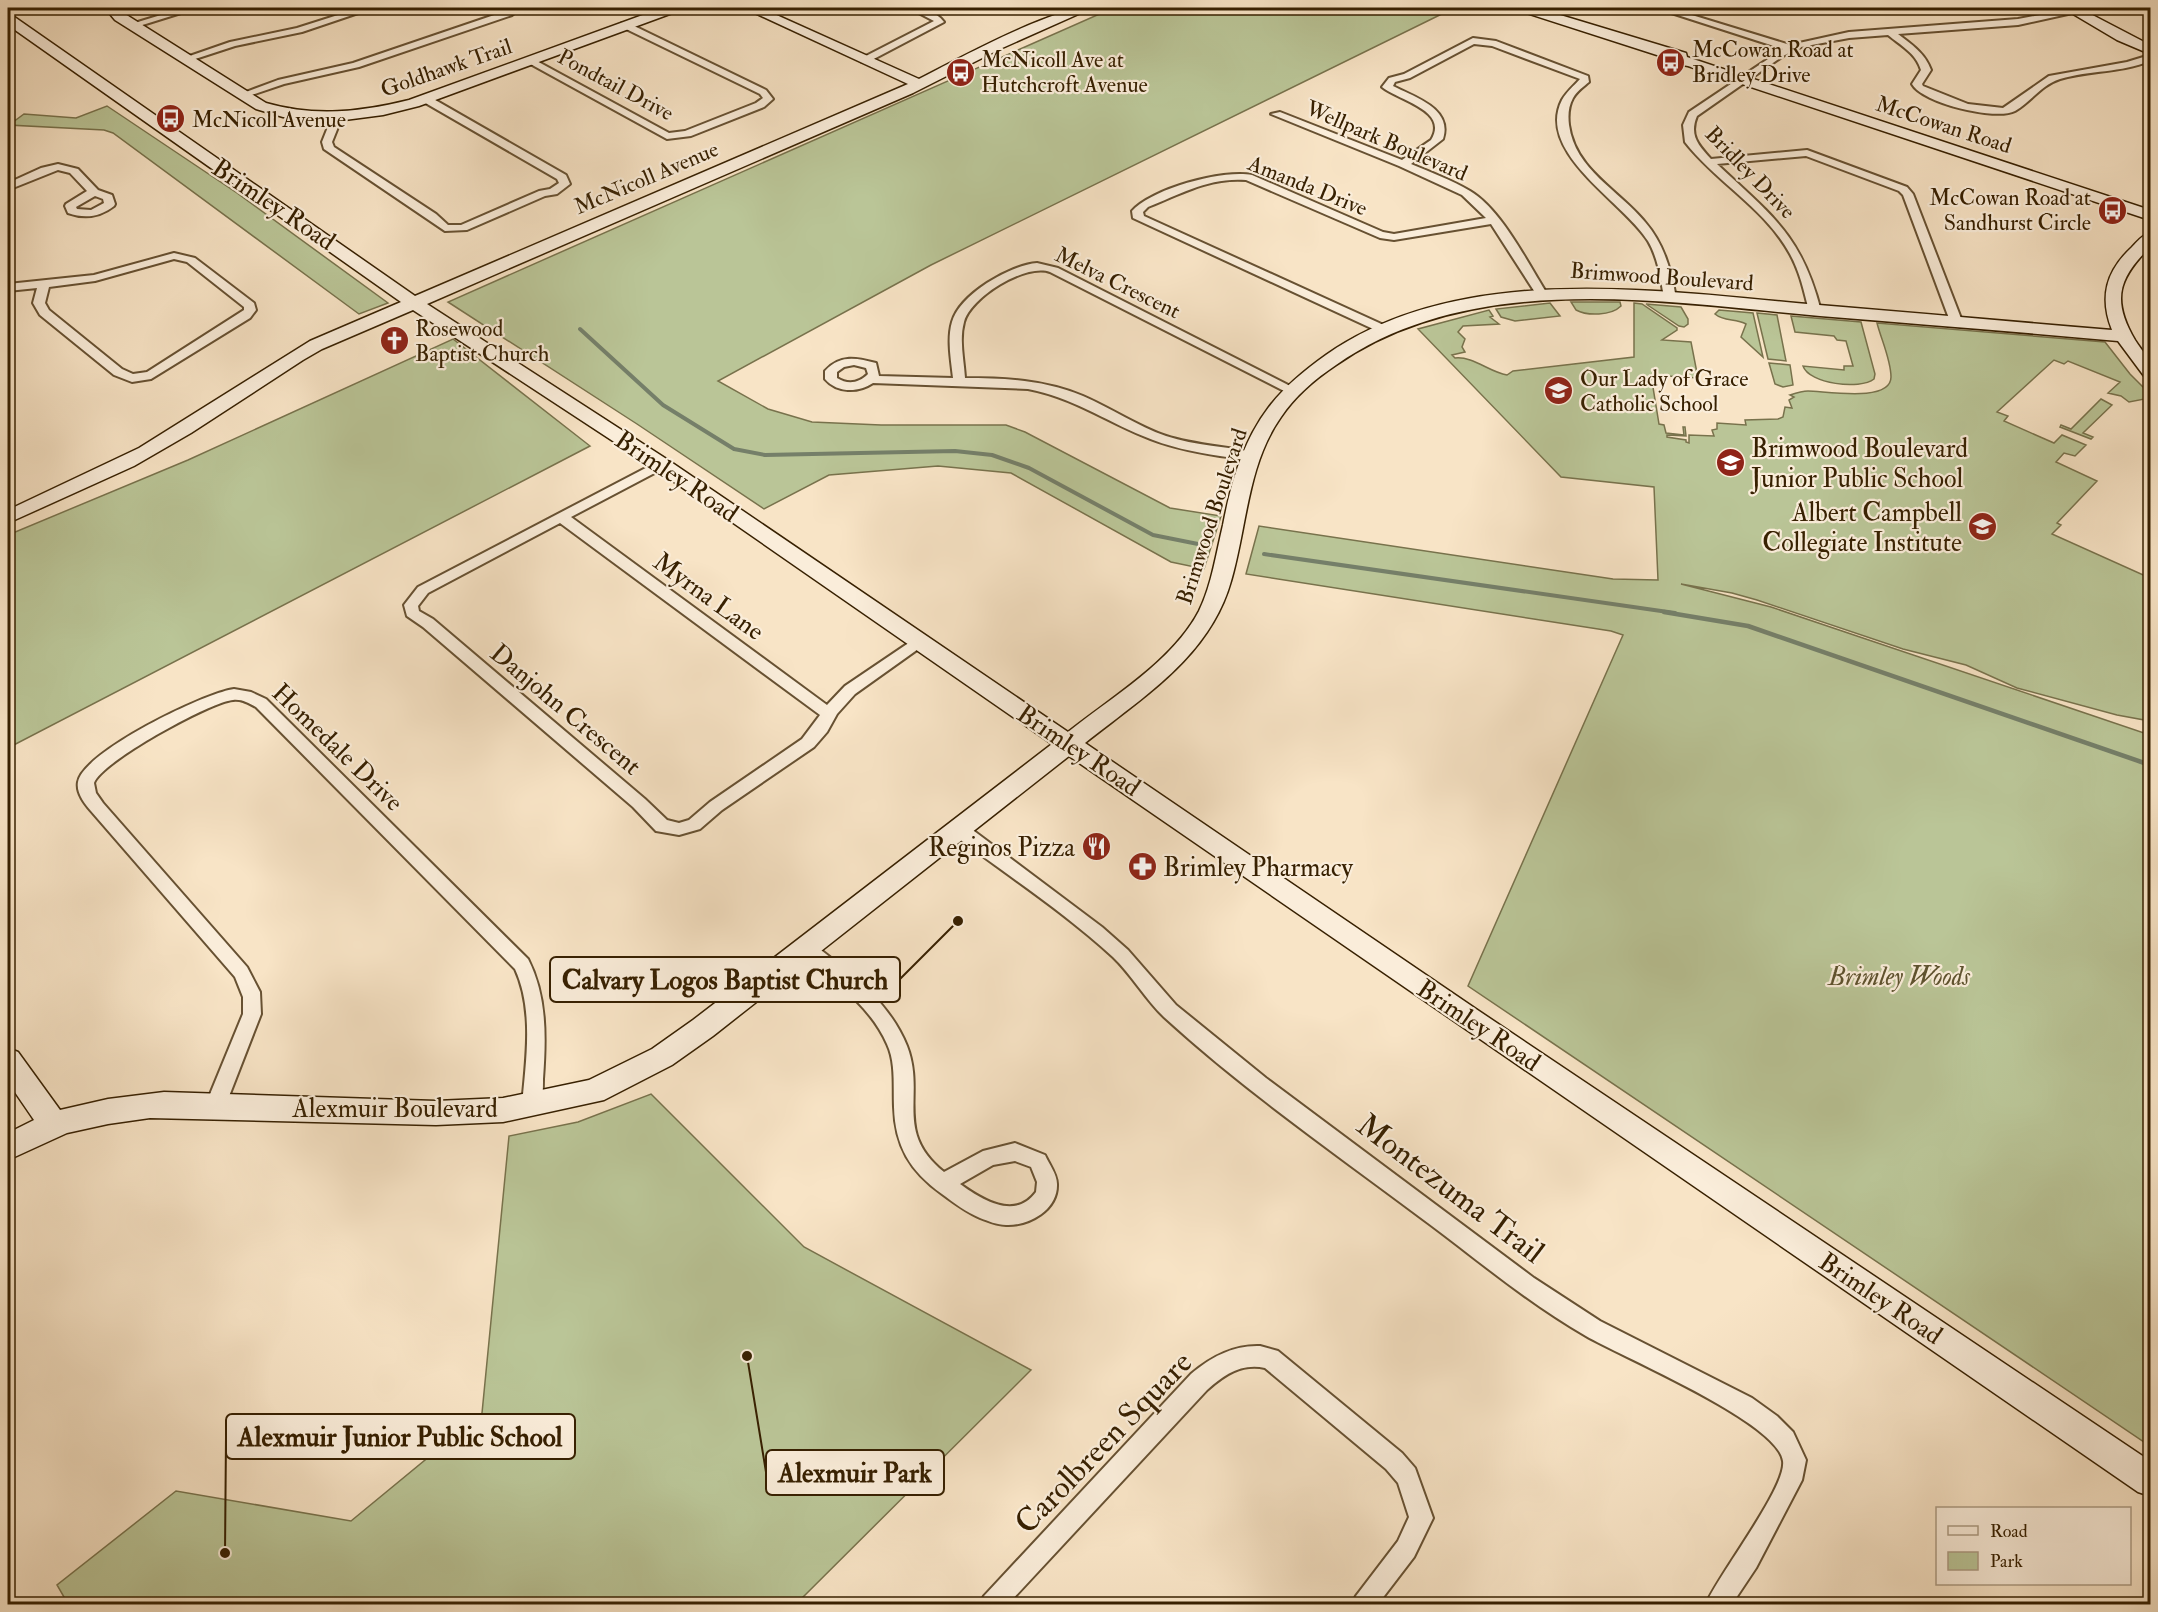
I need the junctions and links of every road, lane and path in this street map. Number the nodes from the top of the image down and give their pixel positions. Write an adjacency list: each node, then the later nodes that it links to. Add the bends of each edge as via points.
1 (112, 8): 13 (main road, Goldhawk Trail)
2 (192, 8): 13 (street)
3 (368, 8): 19 (street)
4 (512, 8): 24 (street, via 512,12 356,65)
5 (673, 8): 14 (main road, Goldhawk Trail)
6 (751, 8): 20 (main road)
7 (912, 8): 20 (street, via 939,22)
8 (1086, 8): 23 (main road, McNicoll Avenue, via 995,46)
9 (1525, 8): 22 (main road, McCowan Road)
10 (1661, 8): 16 (street)
11 (2072, 9): 15 (street, via 2018,22); 17 (main road)
12 (8, 19): 39 (main road, Brimley Road)
13 (133, 25): 19 (main road, Goldhawk Trail)
14 (625, 25): 21 (main road, Goldhawk Trail); 21 (street, Pondtail Drive, via 763,92 768,99 687,134 667,136)
15 (1890, 32): 16 (street, via 1833,37); 18 (street, via 1918,55 1925,66 1919,88 1996,112 2010,109 2049,79)
16 (1789, 48): 22 (street, Bridley Drive)
17 (2151, 50)
18 (2151, 58)
19 (186, 59): 24 (main road, Goldhawk Trail)
20 (865, 60): 23 (main road)
21 (530, 61): 25 (main road, Goldhawk Trail)
22 (1741, 80): 28 (street, Bridley Drive, via 1693,114 1688,125 1690,142); 32 (main road, McCowan Road)
23 (919, 84): 39 (main road, McNicoll Avenue)
24 (243, 95): 27 (main road, Goldhawk Trail, via 261,106 288,114)
25 (426, 99): 27 (main road, Goldhawk Trail, via 383,111); 27 (street, via 562,177 565,184 463,228 445,228 329,149 327,142)
26 (1276, 114): 29 (street, Wellpark Boulevard)
27 (337, 117)
28 (1709, 162): 40 (street, Bridley Drive, via 1780,227 1802,262); 41 (street, via 1808,153 1903,189)
29 (1403, 164): 33 (street, Wellpark Boulevard, via 1466,194); 38 (street, via 1435,142 1439,121 1432,110 1387,87 1392,80 1473,41 1493,43 1579,74 1584,82 1574,89 1563,108 1567,145 1579,164 1653,240 1663,263)
30 (8, 187): 31 (street, via 58,168 74,171)
31 (94, 192)
32 (2151, 215)
33 (1494, 220): 37 (street, Wellpark Boulevard); 42 (street, Amanda Drive, via 1394,237 1380,235 1248,177 1235,175 1206,181 1137,211 1139,218)
34 (2151, 238): 43 (main road, via 2117,275 2115,311)
35 (44, 284): 35 (street, via 39,303 44,312 118,372 132,378 151,375 250,310 240,296 191,260 174,256 95,278); 36 (street)
36 (8, 288)
37 (1542, 295): 38 (main road, Brimwood Boulevard); 42 (main road, Brimwood Boulevard, via 1443,310)
38 (1670, 298): 40 (main road, Brimwood Boulevard)
39 (415, 303): 49 (main road, Brimley Road); 50 (main road, McNicoll Avenue, via 306,350 164,442)
40 (1815, 311): 41 (main road, Brimwood Boulevard)
41 (1956, 321): 43 (main road, Brimwood Boulevard)
42 (1384, 330): 47 (main road, Brimwood Boulevard, via 1344,350)
43 (2124, 336): 44 (main road)
44 (2151, 372)
45 (872, 379): 46 (street, via 904,383)
46 (959, 381): 47 (street, Melva Crescent, via 957,322 966,306 1017,271 1042,267); 48 (street, via 1050,389 1083,400 1161,439)
47 (1292, 390): 48 (main road, Brimwood Boulevard, via 1266,423)
48 (1252, 456): 54 (main road, Brimwood Boulevard, via 1215,598 1203,621 1161,672)
49 (661, 464): 51 (street, Danjohn Crescent); 52 (main road, Brimley Road)
50 (8, 517)
51 (561, 517): 53 (street, Myrna Lane); 53 (street, Danjohn Crescent, via 423,590 413,599 411,610 657,822 670,828 694,825 808,743)
52 (921, 642): 53 (street, Danjohn Crescent, via 850,690); 54 (main road, Brimley Road)
53 (829, 714)
54 (1070, 743): 55 (main road, Alexmuir Boulevard); 63 (main road, Brimley Road, via 1476,1024)
55 (960, 830): 56 (main road, Alexmuir Boulevard); 66 (street, Montezuma Trail, via 1096,932 1169,1011 1259,1084 1527,1285 1592,1328 1744,1406 1770,1424 1785,1440 1795,1460 1791,1480 1748,1560)
56 (806, 948): 59 (main road, Alexmuir Boulevard, via 662,1058 594,1091); 62 (street, via 868,1002 892,1034 903,1067 904,1132 913,1156)
57 (8, 1060): 60 (main road)
58 (216, 1104): 59 (main road, Alexmuir Boulevard, via 436,1113); 59 (street, Homedale Drive, via 252,1014 250,988 241,972 98,807 88,794 86,782 93,769 122,749 211,701 247,695 261,703 522,964 533,987); 60 (main road, Alexmuir Boulevard, via 135,1107)
59 (532, 1105)
60 (54, 1125): 61 (main road, Alexmuir Boulevard)
61 (8, 1147)
62 (942, 1182): 62 (street, via 990,1157 1015,1152 1038,1161 1047,1182 1034,1210 1019,1216 1001,1216 973,1204)
63 (2151, 1480)
64 (992, 1605): 65 (street, Carolbreen Square, via 1198,1382 1233,1359 1254,1354 1270,1359 1407,1476 1421,1518 1406,1549)
65 (1364, 1605)
66 (1718, 1605)

